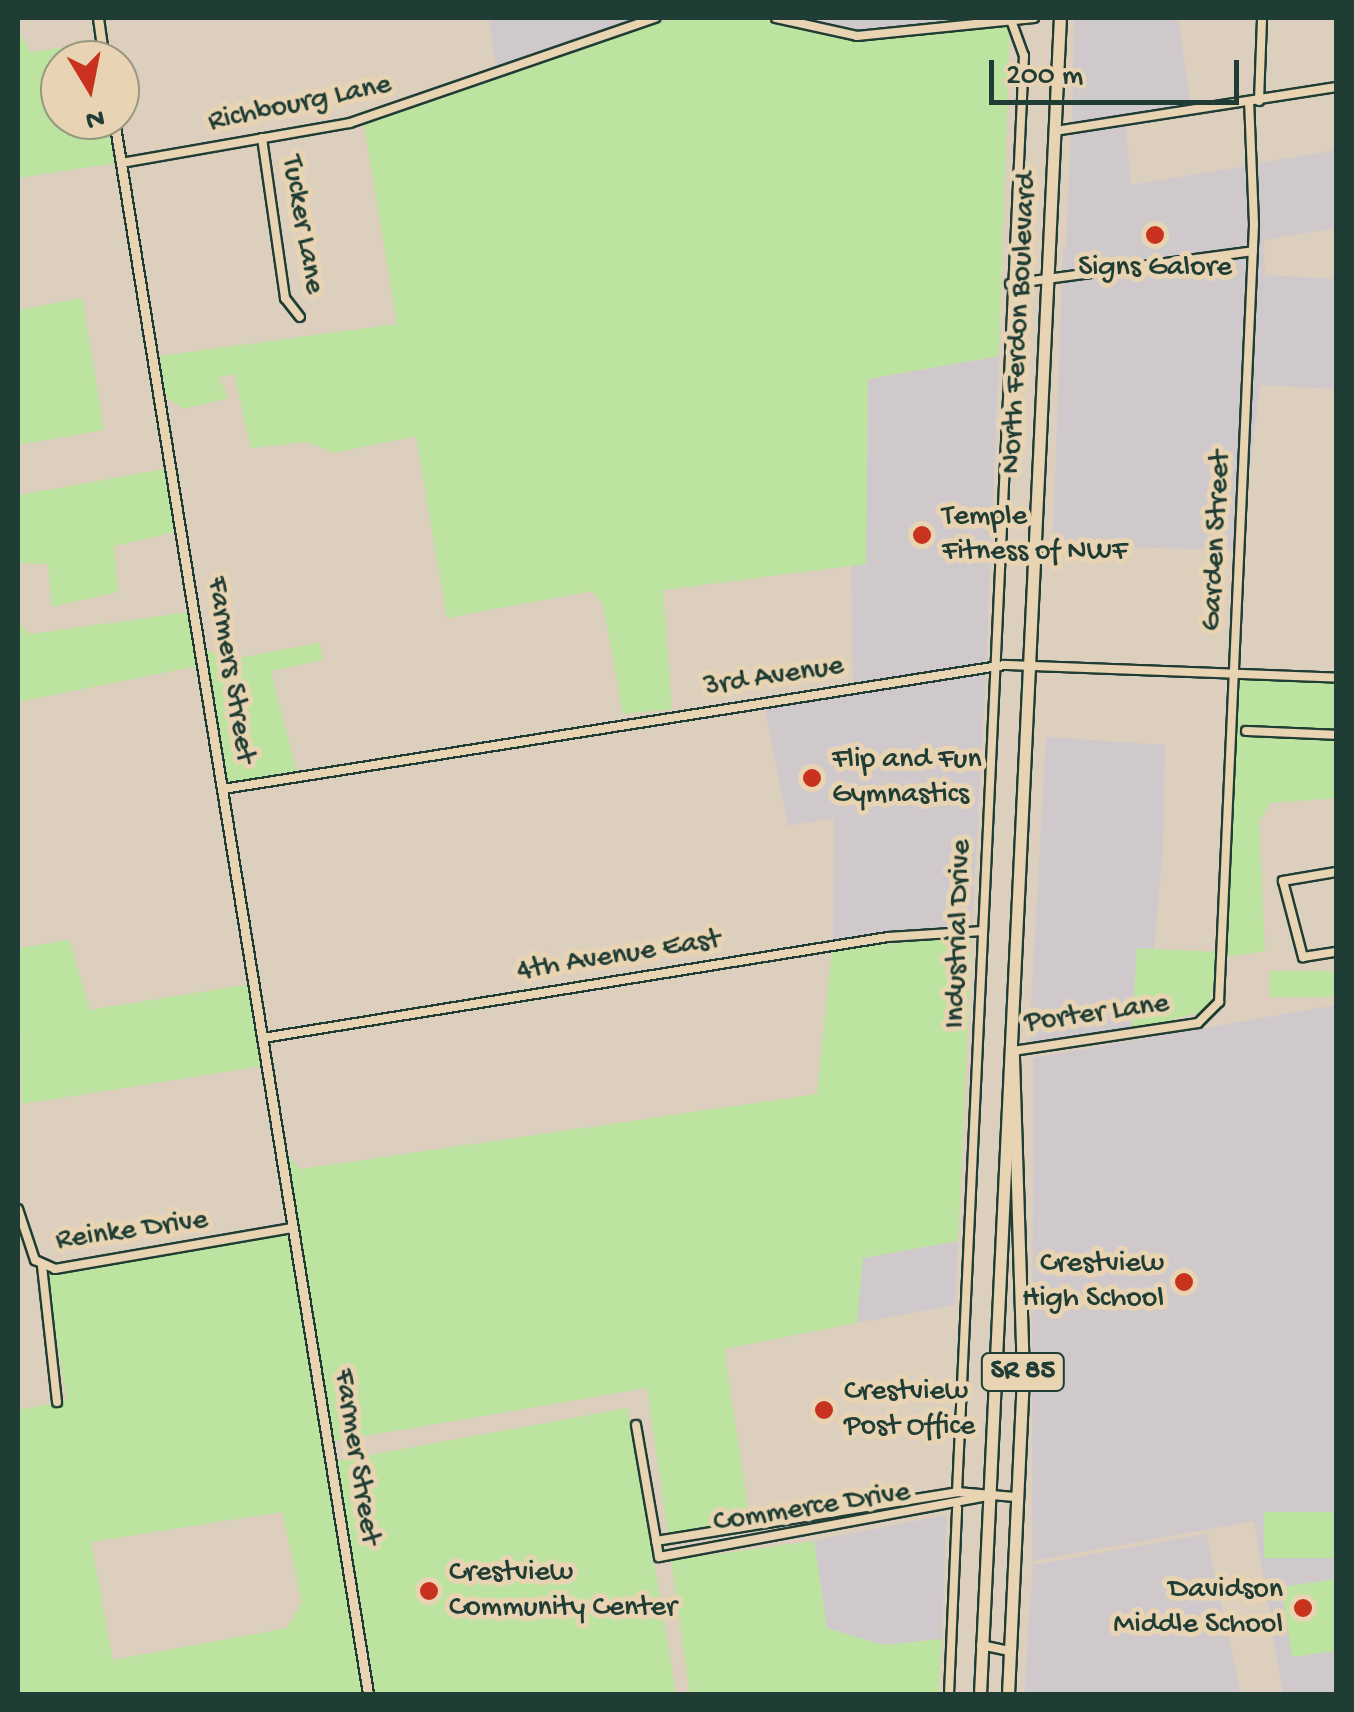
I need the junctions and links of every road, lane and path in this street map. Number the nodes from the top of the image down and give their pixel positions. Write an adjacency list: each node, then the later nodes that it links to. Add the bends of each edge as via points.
1 (655, 18): 11 (street, Richbourg Lane, via 374,117)
2 (776, 18): 6 (street, via 857,36)
3 (1034, 18): 7 (street)
4 (1060, 18): 10 (main road, North Ferdon Boulevard / SR 85)
5 (1262, 18): 9 (street, Garden Street)
6 (980, 19): 7 (street)
7 (1011, 21): 15 (street, Industrial Drive, via 1024,56)
8 (1336, 87): 9 (street)
9 (1254, 102): 10 (street); 14 (street, Garden Street)
10 (1055, 132): 16 (main road, North Ferdon Boulevard / SR 85)
11 (262, 138): 13 (street, Richbourg Lane); 17 (street, Tucker Lane, via 286,298)
12 (117, 140): 13 (street, Farmers Street)
13 (120, 163): 24 (street, Farmers Street)
14 (1252, 250): 16 (street); 20 (street, Garden Street)
15 (1010, 284): 16 (street); 19 (street, Industrial Drive)
16 (1048, 284): 18 (main road, North Ferdon Boulevard / SR 85)
17 (300, 317)
18 (1031, 664): 19 (street, 3rd Avenue); 20 (street, 3rd Avenue); 30 (main road, North Ferdon Boulevard / SR 85)
19 (996, 666): 24 (street, 3rd Avenue); 26 (street, Industrial Drive)
20 (1234, 672): 21 (street, 3rd Avenue); 28 (street, Garden Street)
21 (1336, 678)
22 (1246, 732): 23 (street)
23 (1336, 735)
24 (223, 789): 29 (street, Farmers Street)
25 (1336, 872): 27 (street, via 1283,881 1303,957)
26 (983, 931): 29 (street, 4th Avenue East, via 888,936); 38 (street, Industrial Drive)
27 (1336, 952)
28 (1220, 983): 30 (street, Porter Lane, via 1215,1010 1198,1022)
29 (263, 1038): 32 (street, Farmers Street)
30 (1012, 1051): 34 (main road, North Ferdon Boulevard / SR 85); 35 (main road, North Ferdon Boulevard / SR 85)
31 (18, 1209): 33 (street, Reinke Drive)
32 (292, 1228): 33 (street, Reinke Drive); 49 (street, Farmer Street)
33 (42, 1266): 36 (street)
34 (996, 1370): 35 (street); 39 (main road, North Ferdon Boulevard / SR 85)
35 (1024, 1376): 40 (main road, North Ferdon Boulevard / SR 85)
36 (57, 1402)
37 (636, 1425): 46 (street, Commerce Drive)
38 (957, 1492): 39 (street, Commerce Drive); 41 (street, Commerce Drive)
39 (988, 1496): 40 (street, Commerce Drive); 42 (street, Commerce Drive); 47 (main road, North Ferdon Boulevard / SR 85)
40 (1016, 1497): 48 (main road, North Ferdon Boulevard / SR 85)
41 (893, 1503): 43 (street); 44 (street, Commerce Drive)
42 (957, 1508): 43 (street, Commerce Drive); 50 (street)
43 (895, 1518): 45 (street, Commerce Drive)
44 (770, 1522): 45 (street); 46 (street, Commerce Drive)
45 (773, 1538): 46 (street, Commerce Drive, via 659,1557)
46 (656, 1541)
47 (981, 1645): 48 (street); 51 (main road, North Ferdon Boulevard / SR 85)
48 (1010, 1651): 52 (main road, North Ferdon Boulevard / SR 85)
49 (368, 1694)
50 (949, 1694)
51 (980, 1694)
52 (1008, 1694)

